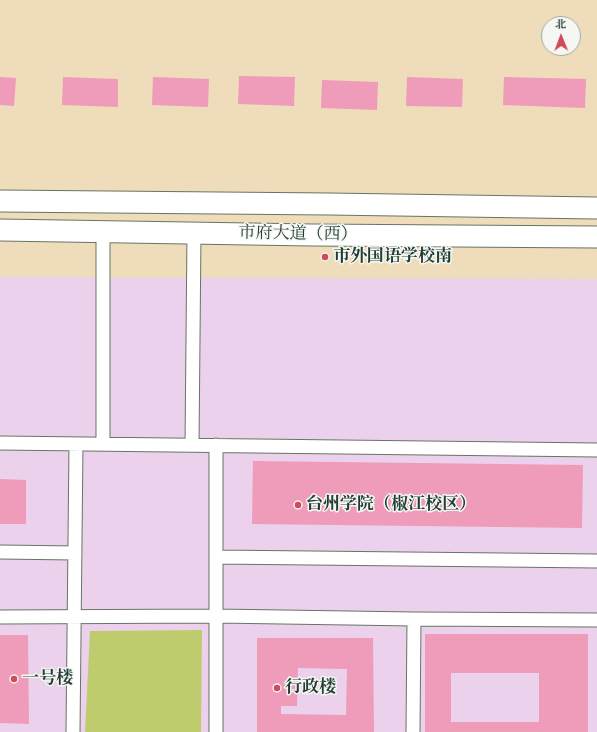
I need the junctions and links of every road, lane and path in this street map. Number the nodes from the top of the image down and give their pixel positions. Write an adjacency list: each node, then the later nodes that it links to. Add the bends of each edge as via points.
1 (0, 201): 2 (main road, 市府大道（西）)
2 (597, 208)
3 (0, 230): 4 (main road, 市府大道（西）)
4 (103, 231): 5 (main road, 市府大道（西）); 9 (street)
5 (194, 233): 6 (main road, 市府大道（西）); 10 (street)
6 (597, 237)
7 (0, 443): 8 (street)
8 (76, 444): 9 (street); 14 (street)
9 (103, 444): 10 (street)
10 (192, 445): 11 (street)
11 (216, 445): 12 (street); 15 (street)
12 (597, 450)
13 (0, 552): 14 (street)
14 (75, 553): 19 (street)
15 (216, 557): 16 (street); 17 (street)
16 (597, 561)
17 (217, 616): 19 (street); 20 (street); 23 (street)
18 (0, 617): 19 (street)
19 (75, 617): 22 (street)
20 (414, 619): 21 (street); 24 (street)
21 (597, 620)
22 (74, 732)
23 (216, 732)
24 (413, 732)

